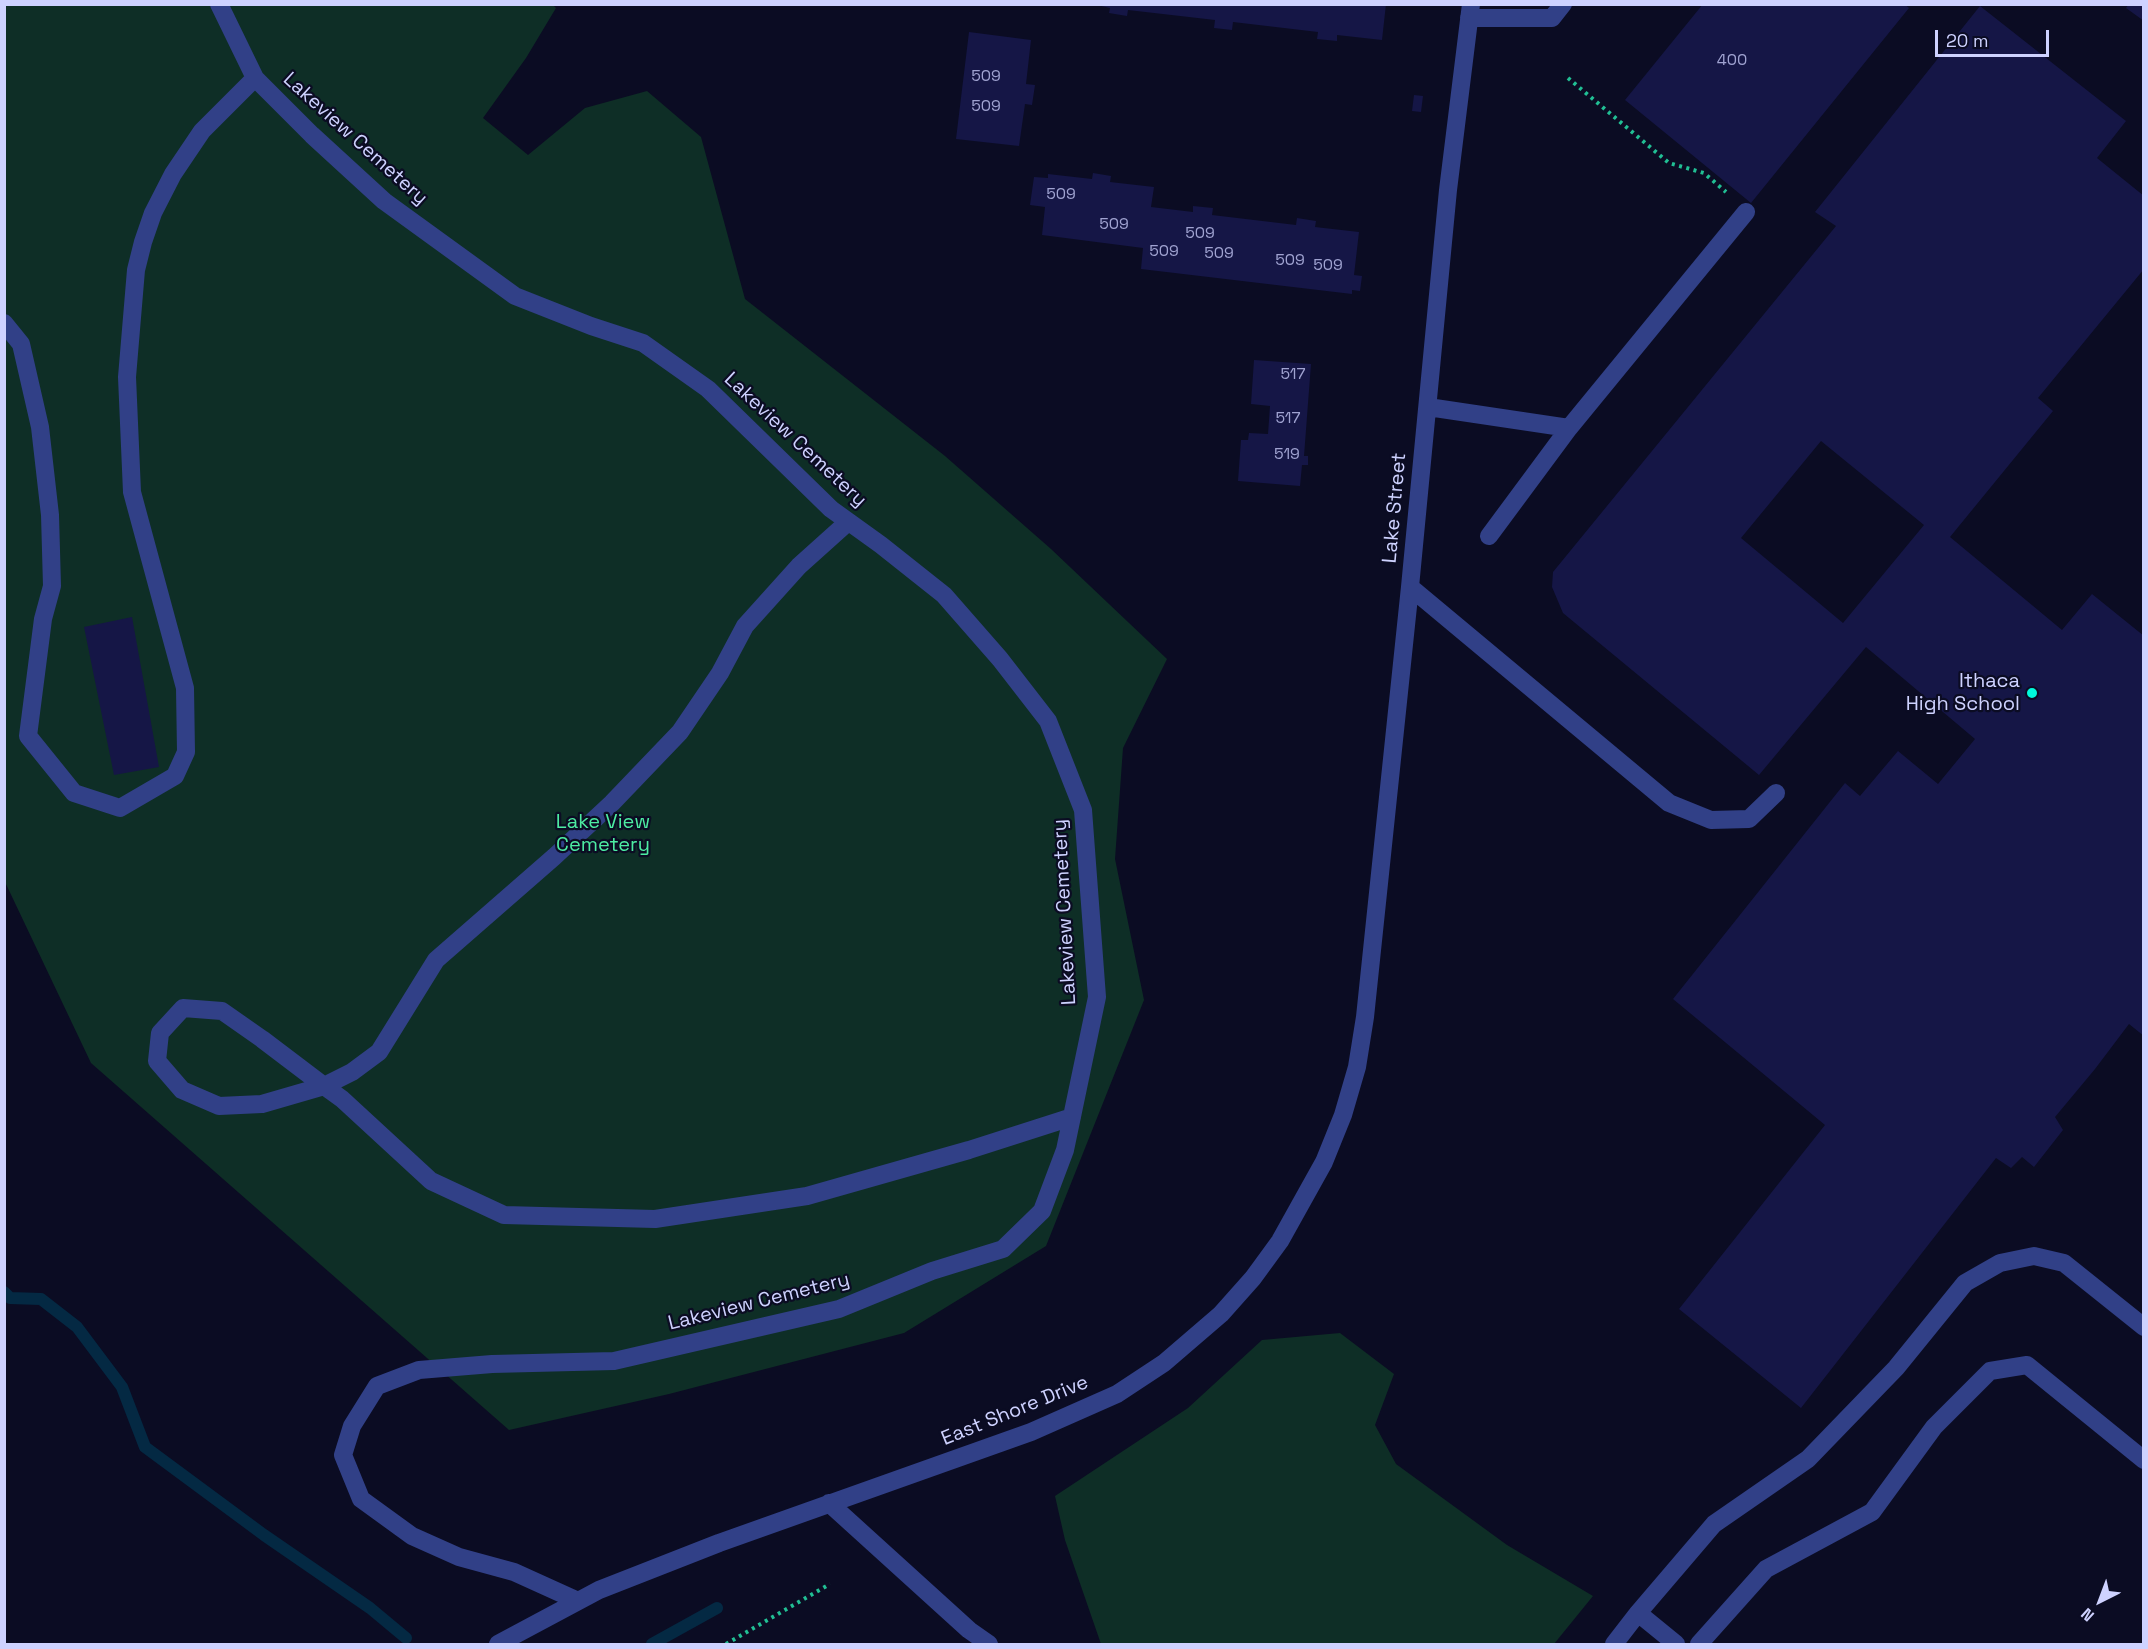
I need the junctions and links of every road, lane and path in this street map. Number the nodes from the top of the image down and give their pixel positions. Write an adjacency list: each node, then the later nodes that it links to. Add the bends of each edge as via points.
1 (219, 4): 4 (street, Lakeview Cemetery)
2 (1563, 4): 3 (street, via 1552,18)
3 (1470, 11): 8 (street, Lake Street)
4 (255, 78): 7 (street, Lakeview Cemetery, via 202,131 173,174 153,213 136,270 127,377 132,492 185,688 186,752 174,777 120,808 74,793 28,736 43,619 52,586 50,514 40,427 21,344); 10 (street, Lakeview Cemetery, via 384,201 515,296 643,343 708,389)
5 (1568, 78): 6 (path, via 1669,163 1704,173)
6 (1746, 212): 9 (street)
7 (4, 323)
8 (1428, 407): 9 (street); 12 (street, Lake Street)
9 (1569, 428): 11 (street)
10 (848, 522): 15 (street, via 799,566 745,626 720,673 680,732 612,803 436,960 379,1052); 16 (street, Lakeview Cemetery, via 944,595 1000,659 1048,721 1083,810 1097,997)
11 (1489, 536)
12 (1410, 587): 13 (street, via 1669,803 1711,820 1749,819); 14 (street, Lake Street)
13 (1776, 793)
14 (1365, 1017): 19 (street, East Shore Drive, via 1357,1067 1324,1162 1280,1241 1221,1314 1164,1363 1117,1394 1031,1432)
15 (324, 1086): 15 (street, via 222,1011 183,1008 160,1032 157,1061 182,1090 219,1106 262,1104); 16 (street, via 431,1181 504,1215 655,1219 807,1196)
16 (1072, 1117): 21 (street, Lakeview Cemetery, via 1065,1150 1042,1211 1003,1249 932,1271 839,1309 614,1361 419,1370 377,1386 352,1426 343,1455 361,1499 412,1536 459,1557 514,1572)
17 (2144, 1327): 22 (street, via 2064,1263 2034,1256 2000,1263 1965,1283 1896,1368 1808,1459 1714,1524)
18 (2144, 1460): 28 (street, via 2027,1365 1990,1371 1934,1427 1872,1512 1766,1569)
19 (829, 1503): 21 (street, East Shore Drive, via 708,1547); 25 (street)
20 (830, 1584): 24 (path)
21 (578, 1601): 23 (street, East Shore Drive)
22 (1638, 1613): 26 (street); 27 (street)
23 (498, 1644)
24 (726, 1644)
25 (989, 1644)
26 (1614, 1644)
27 (1676, 1644)
28 (1699, 1644)

